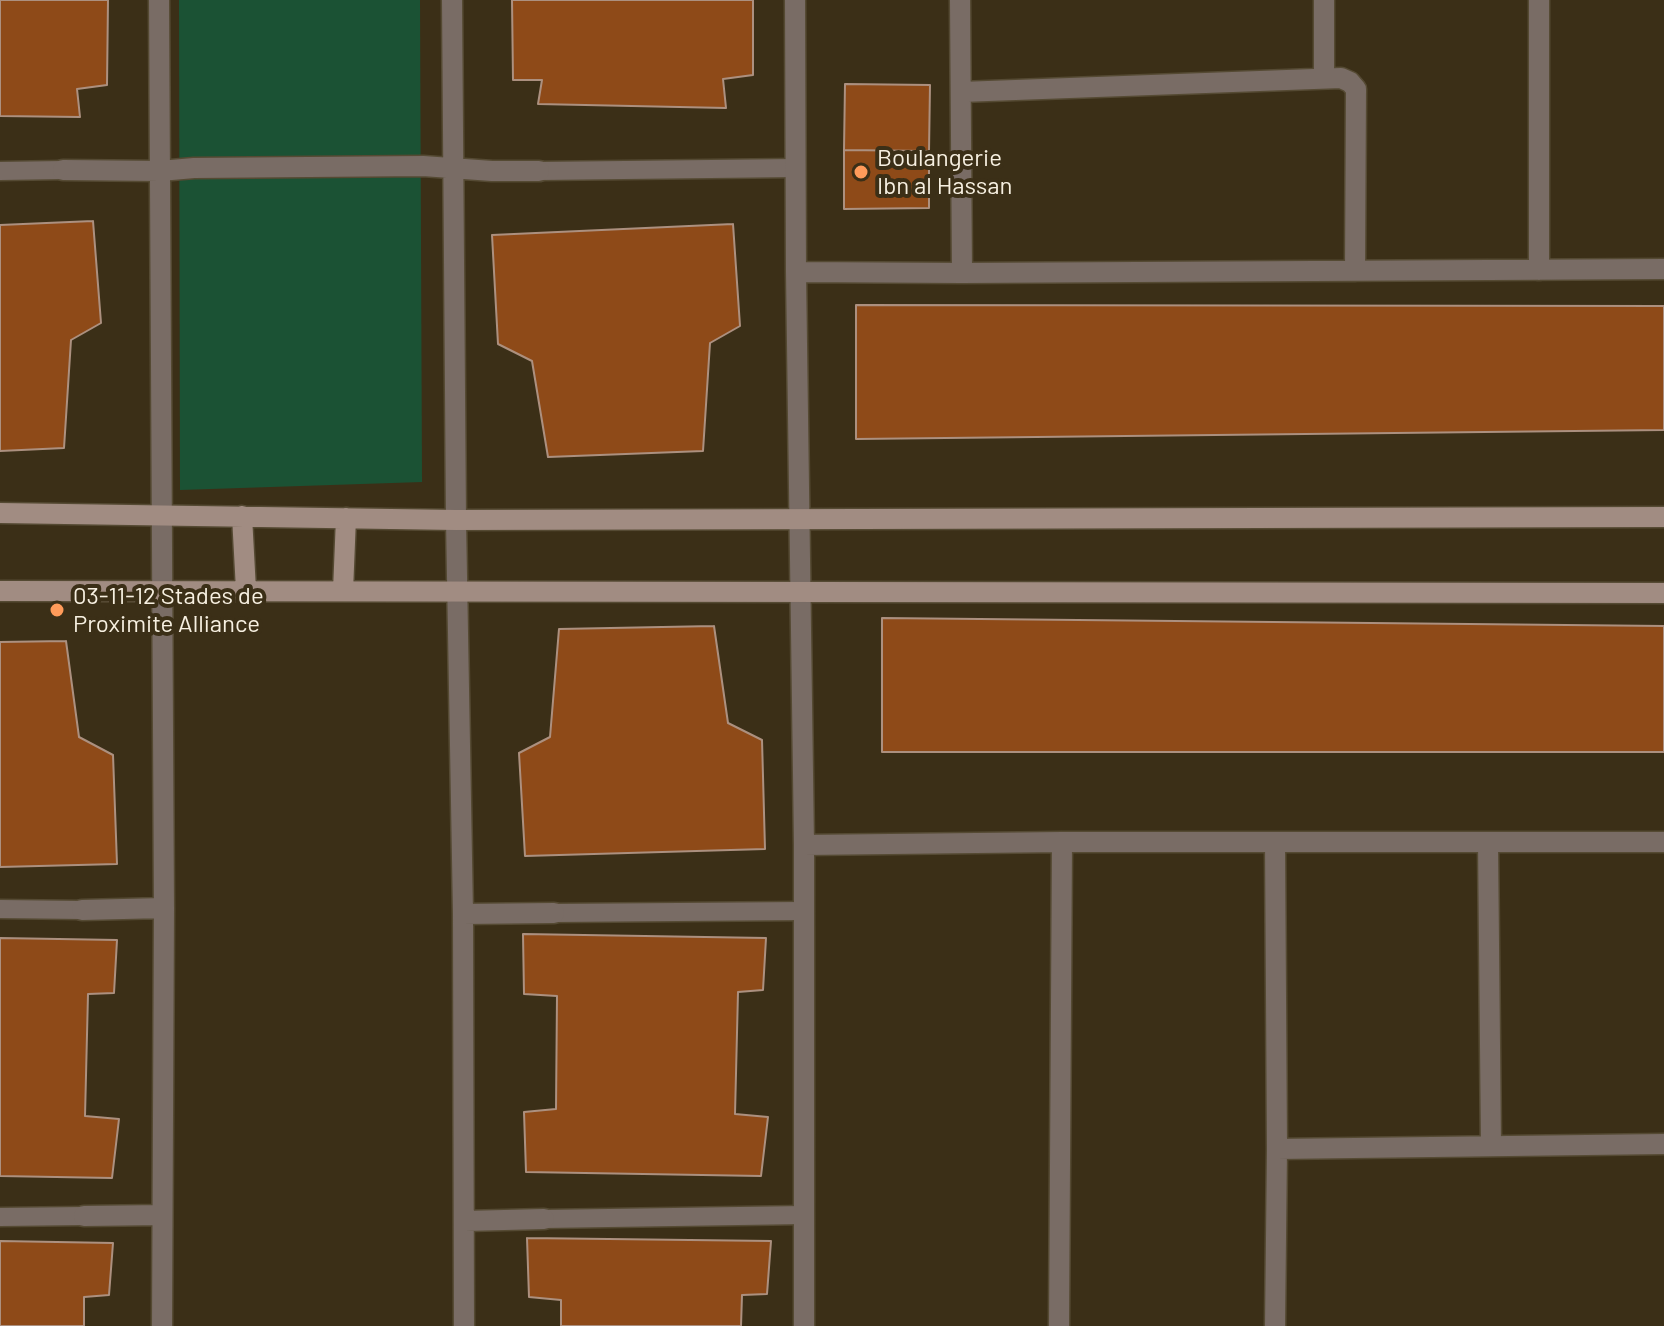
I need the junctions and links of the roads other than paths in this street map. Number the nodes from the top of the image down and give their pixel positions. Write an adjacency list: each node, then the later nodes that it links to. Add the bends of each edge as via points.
1 (159, 0): 13 (street)
2 (452, 0): 10 (street)
3 (795, 0): 9 (street)
4 (960, 0): 8 (street)
5 (1324, 0): 7 (street)
6 (1539, 0): 16 (street)
7 (1324, 78): 8 (street); 17 (street, via 1341,78 1356,89)
8 (961, 92): 19 (street)
9 (796, 168): 14 (lane); 18 (street)
10 (454, 169): 13 (street); 14 (street); 25 (street)
11 (63, 170): 12 (lane); 13 (street)
12 (0, 171)
13 (160, 171): 21 (street)
14 (539, 171)
15 (1664, 269): 16 (street)
16 (1539, 270): 17 (street)
17 (1355, 271): 19 (street)
18 (796, 272): 19 (street); 26 (street)
19 (962, 273)
20 (0, 513): 21 (street)
21 (161, 514): 22 (street); 27 (street)
22 (242, 516): 24 (street); 28 (street)
23 (1664, 517): 26 (street)
24 (346, 518): 25 (street); 30 (street)
25 (456, 520): 26 (street); 31 (street)
26 (800, 520): 32 (street)
27 (162, 590): 28 (street); 29 (street); 39 (street)
28 (246, 590): 30 (street)
29 (0, 591)
30 (343, 591): 31 (street)
31 (458, 592): 32 (street); 44 (street)
32 (801, 592): 33 (street); 38 (street)
33 (1664, 593)
34 (1062, 842): 35 (street); 38 (street); 57 (street)
35 (1275, 842): 36 (street); 47 (street)
36 (1488, 842): 37 (street); 46 (street)
37 (1664, 842)
38 (804, 845): 42 (street)
39 (164, 908): 41 (street); 48 (street)
40 (0, 909): 41 (lane)
41 (82, 910)
42 (803, 911): 43 (lane); 49 (street)
43 (554, 913): 44 (street)
44 (463, 914): 53 (street)
45 (1664, 1144): 46 (street)
46 (1491, 1146): 47 (street)
47 (1277, 1149): 58 (street)
48 (162, 1215): 50 (street); 54 (street)
49 (804, 1215): 52 (lane); 56 (street)
50 (84, 1216): 51 (lane)
51 (0, 1217)
52 (544, 1219): 53 (street)
53 (465, 1221): 55 (street)
54 (162, 1326)
55 (464, 1326)
56 (804, 1326)
57 (1059, 1326)
58 (1275, 1326)

